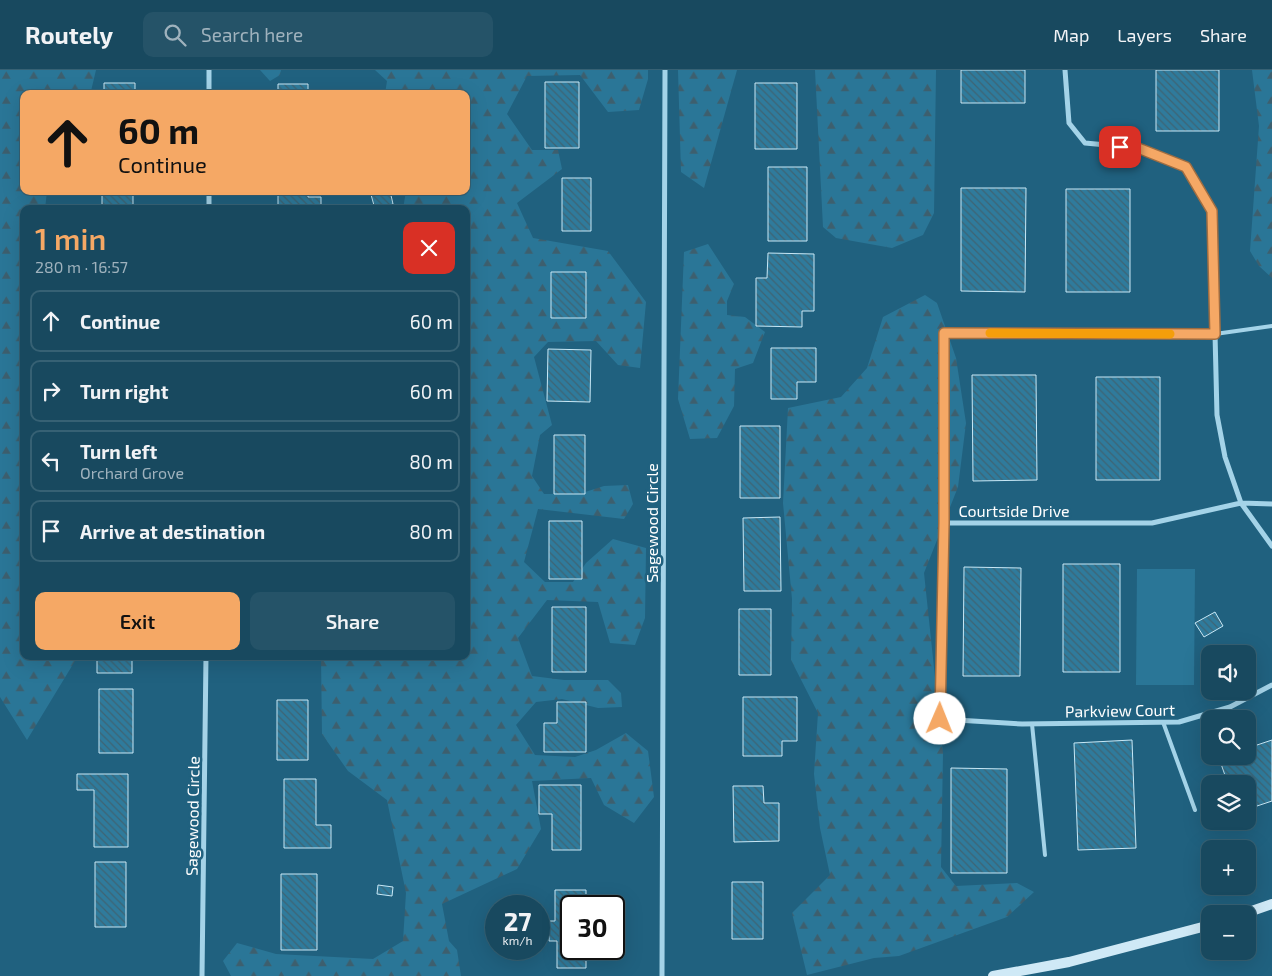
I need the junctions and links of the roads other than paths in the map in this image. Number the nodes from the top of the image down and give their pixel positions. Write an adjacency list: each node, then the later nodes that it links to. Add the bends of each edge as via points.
1 (210, 70): 4 (street)
2 (665, 70): 22 (street, Sagewood Circle)
3 (1065, 70): 6 (street, via 1068,123 1085,143 1138,148 1186,167 1212,211)
4 (209, 90)
5 (1272, 326): 6 (lane)
6 (1215, 334): 7 (street, via 1217,415 1225,457); 9 (lane, via 944,333)
7 (1241, 503): 8 (street, Courtside Drive); 9 (street, Courtside Drive, via 1152,523); 10 (street)
8 (1272, 504)
9 (944, 523): 14 (street, Courtside Drive, via 940,719)
10 (1272, 546)
11 (206, 660): 21 (street, Sagewood Circle)
12 (1272, 685): 13 (street, Parkview Court, via 1230,707 1179,722)
13 (1163, 722): 15 (street, Parkview Court); 16 (lane)
14 (1022, 724): 15 (street, Parkview Court)
15 (1032, 724): 17 (lane)
16 (1195, 810)
17 (1045, 855)
18 (1272, 904): 19 (main road)
19 (1256, 910)
20 (1201, 927): 23 (main road, via 1069,962)
21 (202, 976)
22 (662, 976)
23 (993, 976)

